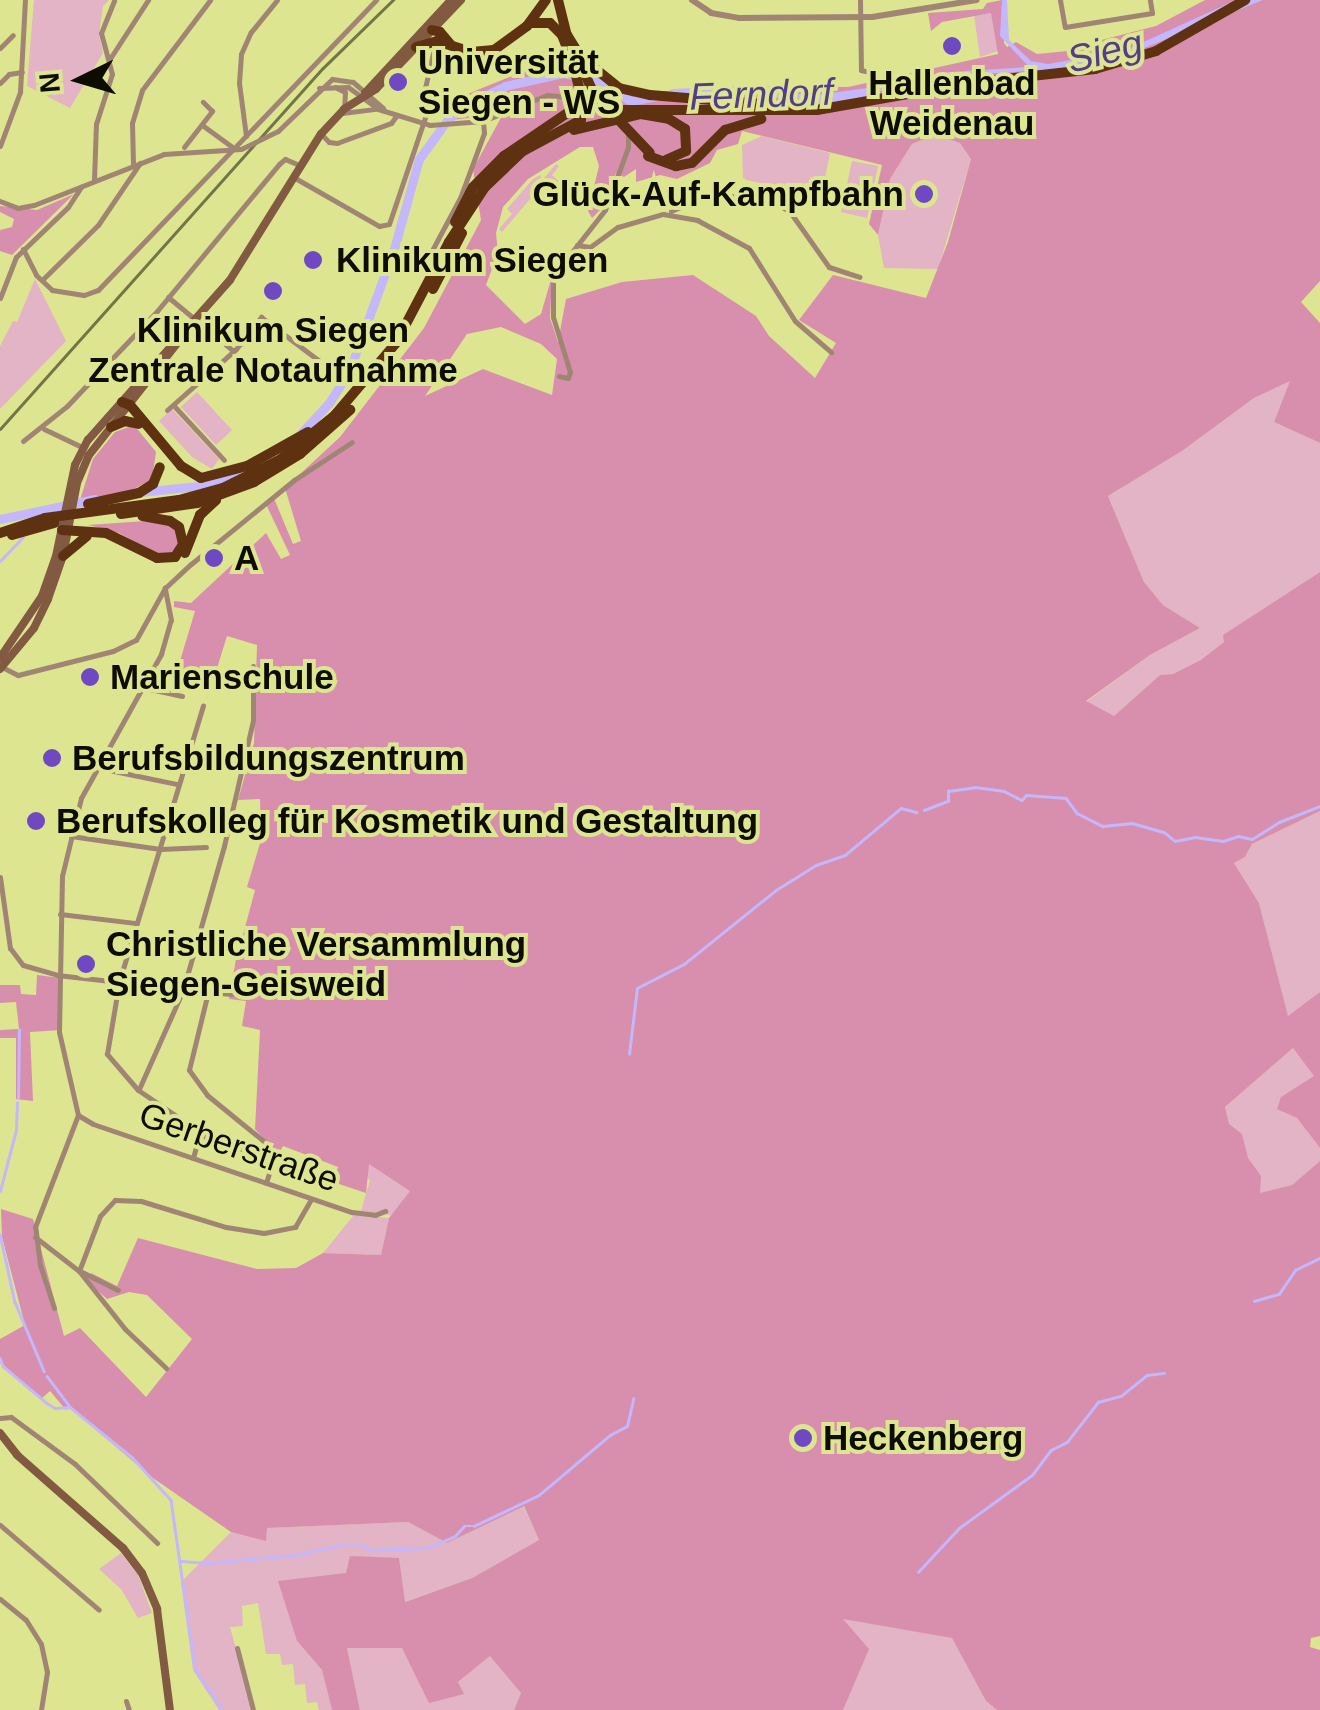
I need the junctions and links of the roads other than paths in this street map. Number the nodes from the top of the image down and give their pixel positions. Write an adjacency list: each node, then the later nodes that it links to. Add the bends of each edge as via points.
1 (25, 0): 26 (street)
2 (114, 0): 24 (street, via 101,34)
3 (148, 0): 24 (street)
4 (210, 0): 50 (street, via 142,90 132,123)
5 (276, 0): 44 (street, via 241,54)
6 (376, 0): 44 (street)
7 (451, 0): 21 (main road)
8 (462, 0): 21 (main road)
9 (552, 0): 18 (highway); 20 (highway)
10 (860, 0): 17 (street)
11 (977, 0): 17 (street)
12 (1060, 0): 13 (street, via 1065,27 1152,13)
13 (1150, 0)
14 (1245, 0): 34 (highway, via 1172,43 1106,67)
15 (1256, 0): 38 (highway, via 1175,49 1108,73 962,90 839,115)
16 (696, 2): 17 (street, via 739,18)
17 (860, 18): 27 (street, via 861,70)
18 (527, 26): 20 (highway, via 545,21); 21 (highway, via 490,51 466,51)
19 (13, 35): 23 (street)
20 (564, 35): 25 (highway, bridge); 34 (highway, bridge, via 594,72 629,91); 48 (highway, bridge, via 604,107)
21 (436, 39): 22 (highway); 31 (main road); 40 (street)
22 (416, 47): 31 (main road)
23 (0, 48)
24 (108, 60): 53 (street, via 112,84 98,118)
25 (573, 64): 48 (highway, bridge, via 610,121); 57 (highway, bridge, via 580,91 576,107 504,156 464,200)
26 (22, 72): 28 (street); 45 (street, via 16,112)
27 (873, 73)
28 (0, 83)
29 (328, 86): 30 (street); 31 (street); 35 (street, via 345,92)
30 (319, 88): 31 (street, via 339,78); 49 (street, bridge, via 262,142)
31 (363, 94): 33 (street); 35 (main road); 36 (street)
32 (203, 102): 41 (street, via 212,108)
33 (378, 109): 35 (street); 36 (street)
34 (816, 110): 42 (highway, bridge, via 649,107)
35 (342, 112): 43 (main road)
36 (393, 114): 40 (street); 43 (street, via 391,122 330,142)
37 (641, 114): 38 (highway); 42 (highway, bridge); 48 (highway, via 677,122 688,133 680,157)
38 (761, 118): 48 (highway, via 724,130 692,162 662,164)
39 (484, 120): 40 (street); 58 (street, via 547,95 574,98 624,124 628,147 609,201); 60 (street, via 460,198)
40 (426, 124): 52 (street, via 386,226)
41 (201, 125): 46 (street); 47 (street)
42 (573, 127): 57 (highway, via 537,142 496,174); 83 (highway, bridge, via 528,155 491,190 412,330 358,401 300,454)
43 (321, 134): 51 (main road)
44 (246, 136): 47 (street)
45 (0, 146)
46 (184, 147)
47 (232, 147): 62 (street, via 98,290 70,295)
48 (649, 154)
49 (141, 161): 50 (street); 62 (street, via 98,225)
50 (133, 164): 53 (street)
51 (299, 165): 52 (main road); 63 (street, via 285,159 278,164)
52 (292, 177): 65 (main road, via 239,267)
53 (94, 180): 54 (street)
54 (80, 187): 55 (street, via 18,208); 59 (street)
55 (0, 201)
56 (671, 212): 58 (street, via 626,224 590,247); 61 (street, via 708,195 768,198 790,212 829,267); 69 (street, via 749,248 801,329)
57 (449, 242): 75 (highway, via 396,343)
58 (577, 245): 72 (street, via 557,266 552,283 570,372)
59 (23, 249): 62 (street); 64 (street)
60 (420, 263)
61 (859, 277)
62 (42, 280)
63 (168, 297): 65 (street); 78 (street)
64 (0, 298)
65 (194, 320): 66 (street); 74 (main road)
66 (216, 339): 67 (street); 68 (street)
67 (242, 342): 68 (street); 70 (street, via 260,317)
68 (232, 350): 82 (street, via 171,408)
69 (831, 352)
70 (318, 360): 71 (street); 73 (street)
71 (327, 370)
72 (559, 376)
73 (301, 380)
74 (126, 406): 75 (highway, bridge, via 177,462 202,478 272,454); 76 (highway); 77 (main road); 81 (main road)
75 (340, 412): 86 (highway, bridge, via 281,459 223,488)
76 (139, 424): 77 (highway); 86 (highway, bridge, via 156,444 160,467 152,484)
77 (111, 427): 84 (main road)
78 (44, 429): 79 (street); 81 (street)
79 (23, 442)
80 (352, 442): 91 (street, via 260,507)
81 (84, 448): 84 (main road)
82 (224, 460)
83 (225, 494): 85 (highway, bridge); 89 (highway, via 205,509 183,556 164,566)
84 (71, 496): 87 (main road)
85 (121, 514): 87 (highway, via 176,524 183,544 175,558 164,560 117,536); 88 (highway, bridge)
86 (45, 518): 88 (highway, bridge)
87 (66, 530): 89 (highway); 90 (main road); 92 (main road, via 42,596)
88 (0, 536)
89 (87, 536): 90 (highway)
90 (62, 556): 92 (main road, via 39,619)
91 (166, 588): 92 (street, via 136,640 113,651 18,675); 94 (street, via 171,620)
92 (1, 665)
93 (252, 666): 107 (street, via 253,720)
94 (142, 687): 95 (street); 97 (street)
95 (182, 696)
96 (203, 704): 98 (street)
97 (98, 768): 98 (street); 99 (street)
98 (177, 784): 101 (street)
99 (71, 836): 101 (street); 103 (street)
100 (206, 847): 101 (street)
101 (160, 849): 104 (street)
102 (0, 877): 105 (street, via 12,954 27,968)
103 (60, 914): 104 (street); 105 (street)
104 (137, 923): 106 (street)
105 (57, 974): 106 (street); 111 (street, via 62,1060)
106 (119, 982): 107 (street); 110 (street, via 108,1054)
107 (182, 990): 108 (street); 110 (street)
108 (208, 992): 109 (street); 115 (street, via 189,1070 207,1096 272,1146)
109 (232, 994)
110 (138, 1090): 112 (street)
111 (78, 1114): 114 (street, Gerberstraße); 118 (street)
112 (199, 1136): 113 (street); 114 (street)
113 (241, 1149)
114 (193, 1158): 115 (street, Gerberstraße)
115 (266, 1183): 116 (street, Gerberstraße)
116 (311, 1199): 117 (street, Gerberstraße, via 360,1214); 119 (street, via 295,1227 264,1233 115,1200 100,1216)
117 (385, 1211)
118 (36, 1237): 119 (street); 121 (street)
119 (79, 1271): 120 (street); 122 (street)
120 (118, 1290)
121 (54, 1308)
122 (166, 1368)
123 (3, 1416): 126 (street, via 86,1473)
124 (0, 1433): 133 (main road, via 123,1548 142,1574 157,1609)
125 (0, 1525): 128 (street)
126 (157, 1544)
127 (0, 1599): 131 (street, via 26,1620 41,1644 47,1672)
128 (98, 1610)
129 (237, 1648): 134 (street)
130 (126, 1701): 132 (street)
131 (41, 1710)
132 (129, 1710)
133 (170, 1710)
134 (253, 1710)

